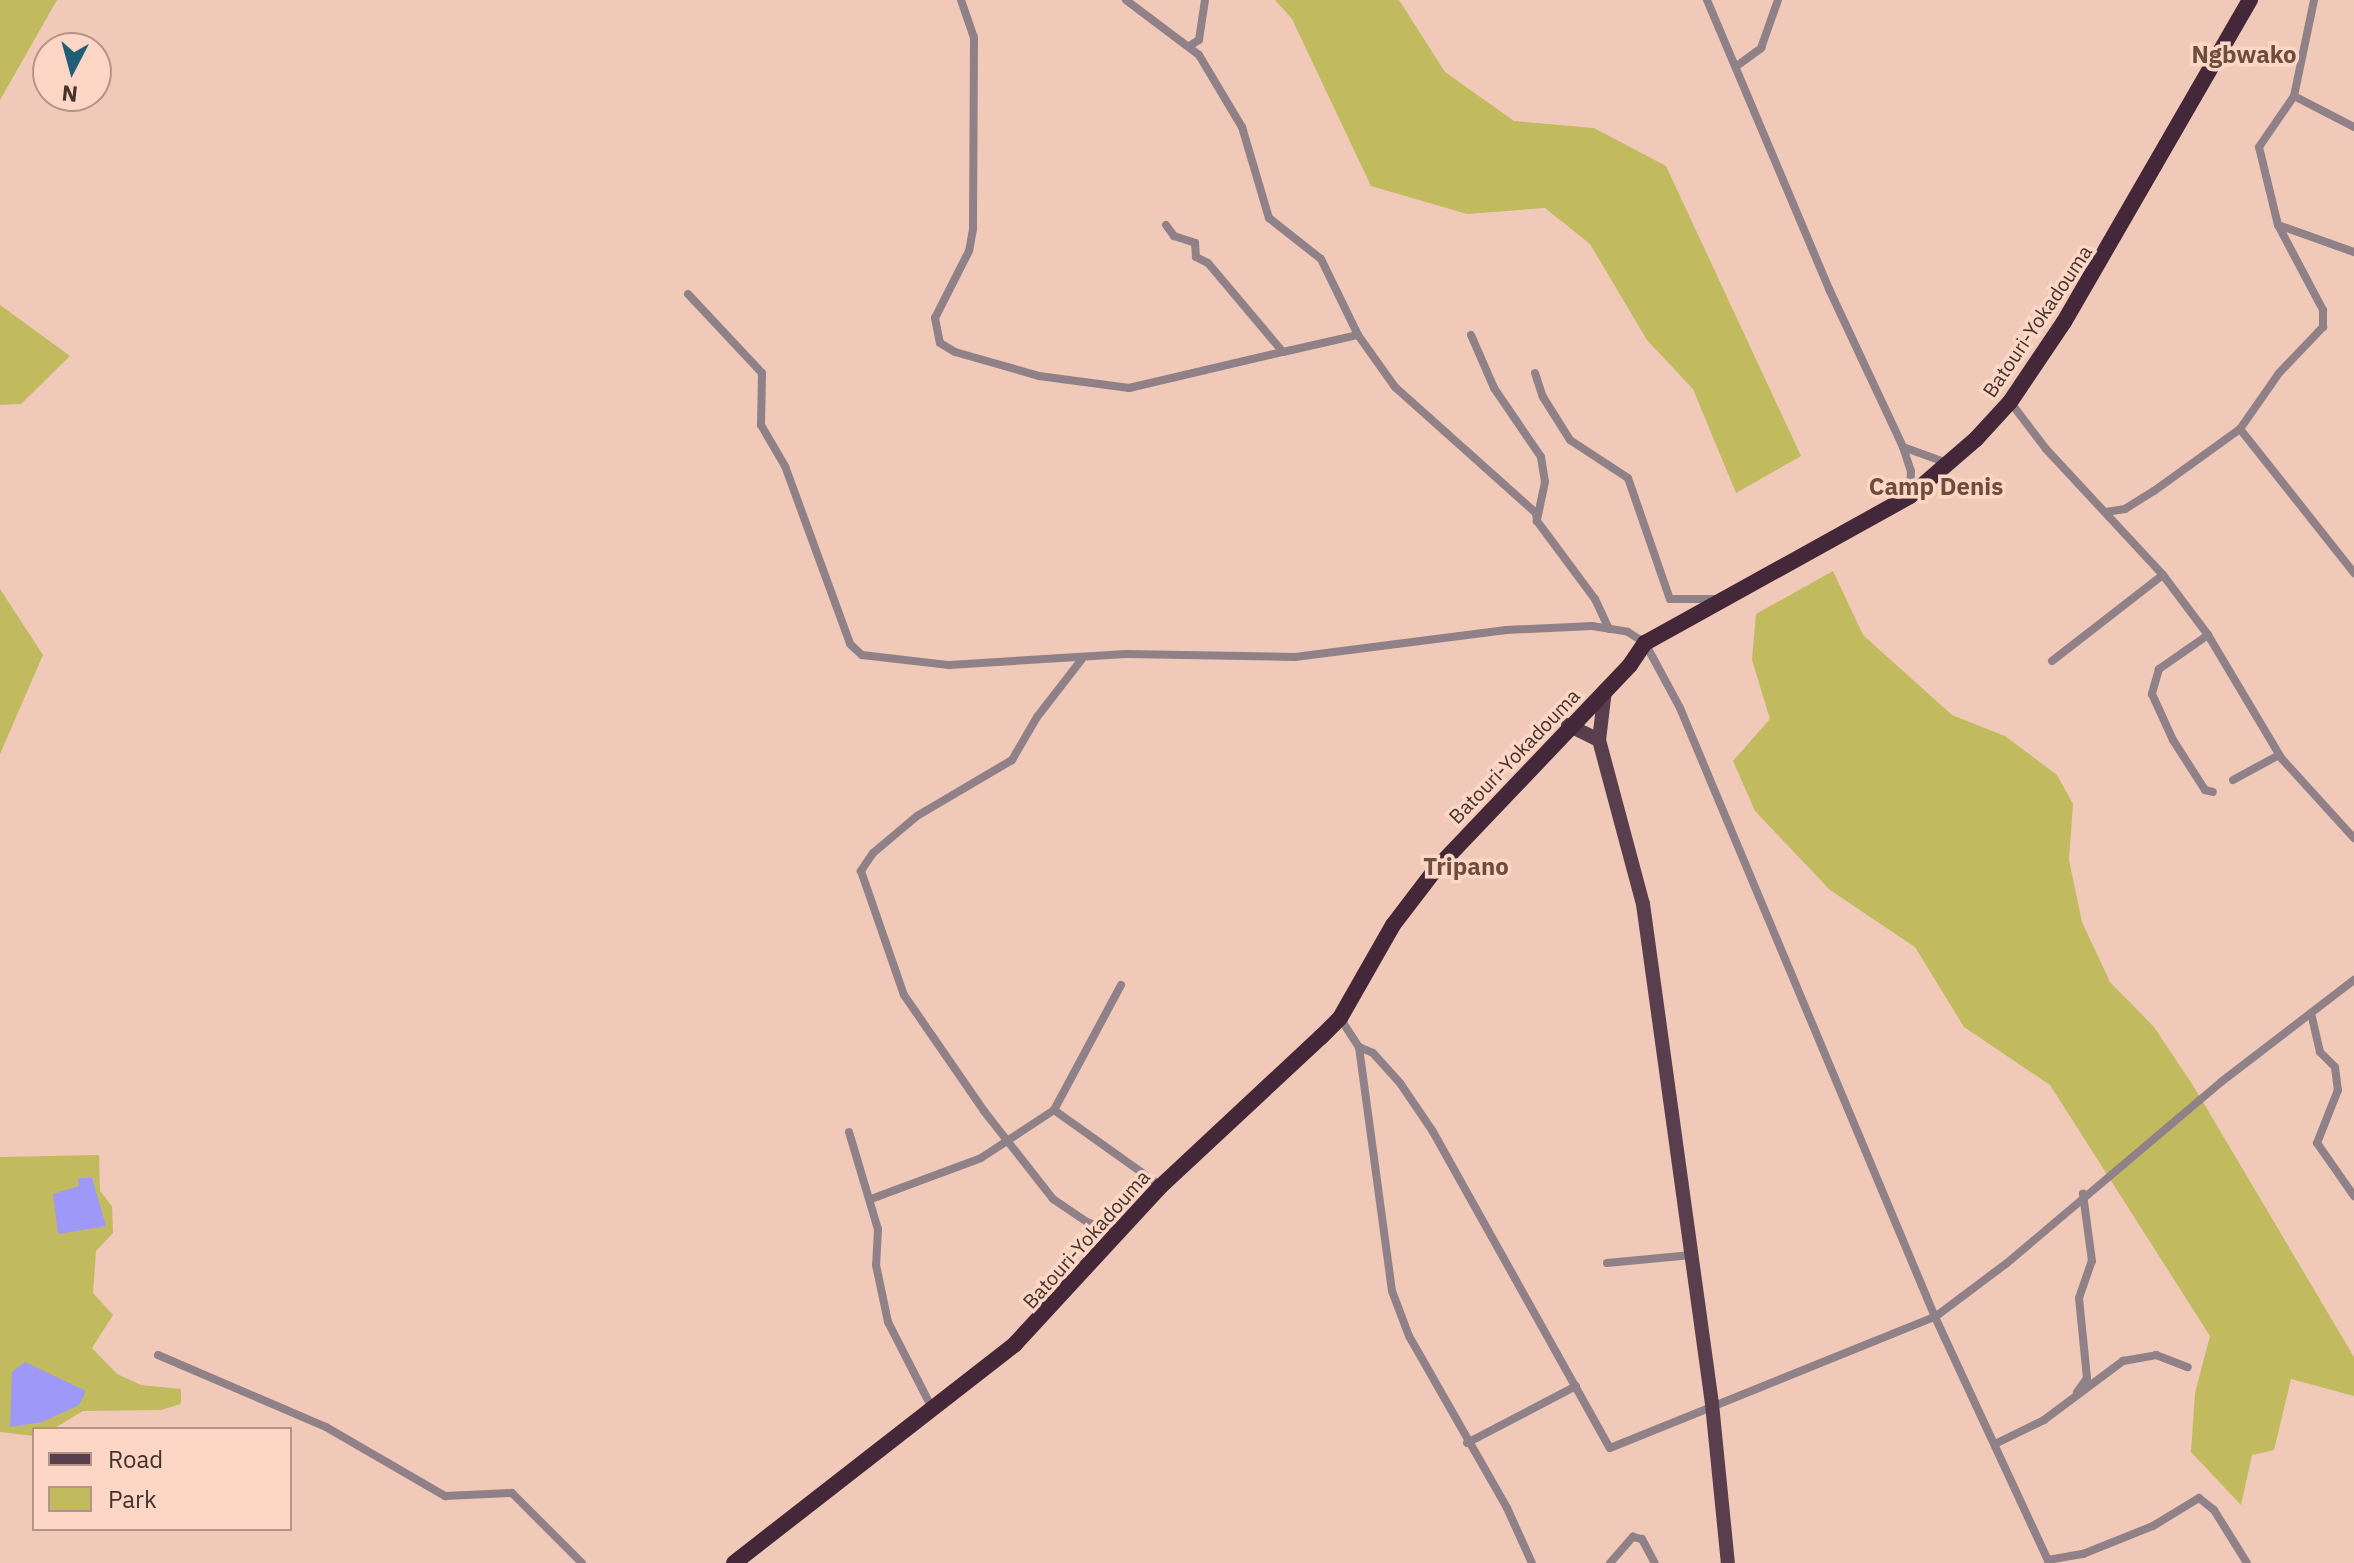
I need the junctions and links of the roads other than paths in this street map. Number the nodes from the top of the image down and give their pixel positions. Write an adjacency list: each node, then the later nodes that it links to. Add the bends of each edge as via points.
1 (961, 0): 18 (street, via 974,37 973,229 969,251 935,318 940,343 1039,376 1129,388)
2 (1126, 0): 8 (street)
3 (1205, 0): 8 (street, via 1199,40)
4 (1707, 0): 9 (street)
5 (1778, 0): 9 (street, via 1761,48)
6 (2250, 0): 20 (highway, Batouri-Yokadouma, via 2136,204)
7 (2314, 0): 10 (street)
8 (1191, 45): 16 (street, via 1242,127 1269,218 1321,259)
9 (1738, 65): 22 (street, via 1791,204)
10 (2294, 96): 11 (street); 13 (street, via 2259,147)
11 (2354, 127)
12 (1166, 225): 18 (street, via 1174,236 1195,243 1196,257 1208,263)
13 (2278, 225): 14 (street); 21 (street, via 2323,310 2323,327 2279,373)
14 (2354, 252)
15 (688, 294): 35 (street, via 762,373 761,425 785,466 854,651 874,658 949,665)
16 (1358, 335): 18 (street); 27 (street, via 1395,387 1536,513)
17 (1471, 335): 27 (street, via 1494,388 1541,457 1545,482)
18 (1283, 352)
19 (1535, 373): 31 (street, via 1543,397 1570,440 1628,478 1670,599 1713,596)
20 (2010, 402): 23 (highway, Batouri-Yokadouma); 26 (street)
21 (2240, 429): 25 (street); 29 (street)
22 (1903, 447): 23 (street); 24 (street, via 1911,471)
23 (1947, 463): 24 (highway, Batouri-Yokadouma)
24 (1910, 496): 31 (highway, Batouri-Yokadouma)
25 (2125, 509): 26 (street); 28 (street)
26 (2106, 512): 28 (street)
27 (1537, 521): 32 (street, via 1595,599)
28 (2118, 526): 30 (street)
29 (2354, 573)
30 (2163, 575): 33 (street); 36 (street)
31 (1723, 603): 34 (highway, Batouri-Yokadouma)
32 (1609, 629): 34 (street); 35 (street, via 1506,630 1295,657 1178,654)
33 (2208, 635): 40 (street); 42 (street, via 2159,669 2152,694 2173,740 2205,790)
34 (1645, 643): 37 (highway, Batouri-Yokadouma); 59 (street, via 1680,708)
35 (1082, 659): 51 (street, via 1012,760 917,816 873,853 861,871 904,995)
36 (2052, 661)
37 (1605, 690): 38 (highway, Batouri-Yokadouma); 39 (main road)
38 (1568, 725): 39 (main road); 47 (highway, Batouri-Yokadouma, via 1412,898)
39 (1599, 740): 57 (main road, via 1640,890)
40 (2279, 755): 41 (street); 43 (street)
41 (2233, 780)
42 (2213, 792)
43 (2354, 838)
44 (2354, 980): 46 (street)
45 (1121, 985): 49 (street)
46 (2311, 1013): 53 (street); 54 (street, via 2320,1052 2335,1067 2338,1090 2317,1143)
47 (1340, 1018): 48 (street); 52 (highway, Batouri-Yokadouma)
48 (1359, 1047): 62 (street, via 1373,1053 1400,1083 1432,1130); 66 (street, via 1392,1291 1409,1336)
49 (1054, 1110): 51 (street); 52 (street)
50 (849, 1132): 55 (street)
51 (1008, 1143): 55 (street, via 963,1166); 56 (street, via 1068,1212)
52 (1161, 1186): 56 (highway, Batouri-Yokadouma)
53 (2083, 1194): 59 (street, via 2007,1263); 63 (street, via 2092,1261 2079,1298 2087,1378)
54 (2354, 1196)
55 (871, 1199): 65 (street, via 878,1229 876,1265 888,1322)
56 (1117, 1233): 65 (highway, Batouri-Yokadouma, via 1043,1317)
57 (1692, 1255): 58 (street); 64 (main road)
58 (1607, 1263)
59 (1935, 1317): 64 (street, via 1776,1384); 67 (street)
60 (158, 1355): 69 (street, via 326,1427 445,1496 512,1493)
61 (2188, 1367): 63 (street, via 2141,1354 2123,1361)
62 (1576, 1386): 64 (street, via 1610,1448); 66 (street)
63 (2071, 1401): 67 (street)
64 (1712, 1404): 74 (main road)
65 (932, 1409): 70 (highway, Batouri-Yokadouma)
66 (1467, 1443): 71 (street, via 1507,1508)
67 (1995, 1444): 68 (street)
68 (2049, 1561): 75 (street, via 2083,1554 2153,1526 2199,1498 2214,1510)
69 (582, 1563)
70 (734, 1563)
71 (1532, 1563)
72 (1610, 1563): 73 (street, via 1633,1537 1642,1539)
73 (1655, 1563)
74 (1728, 1563)
75 (2247, 1563)

